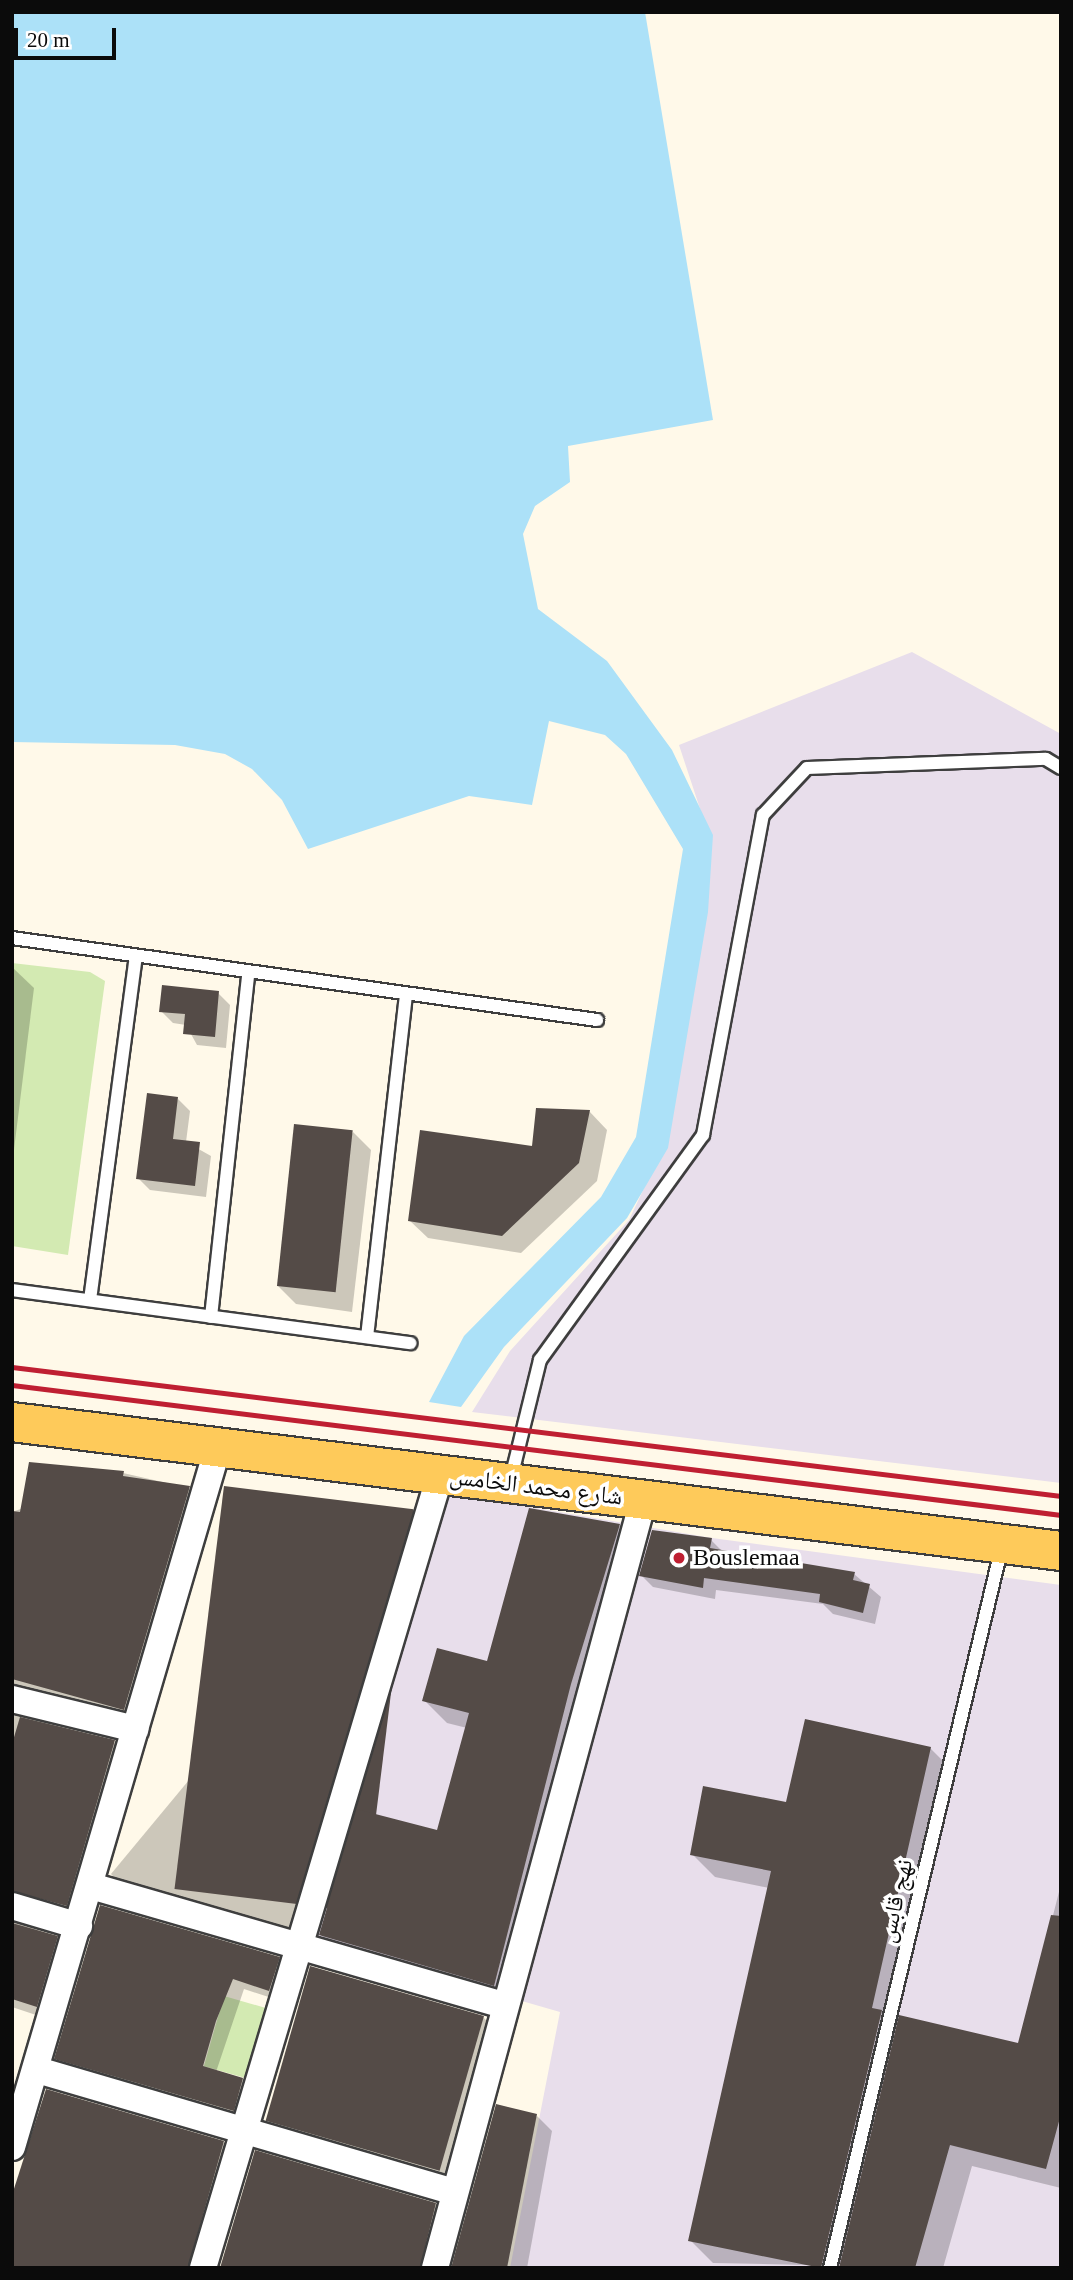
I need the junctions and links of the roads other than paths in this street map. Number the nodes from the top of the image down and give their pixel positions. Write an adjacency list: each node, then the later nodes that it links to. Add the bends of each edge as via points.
1 (1061, 768): 15 (lane, via 1046,759 807,768 763,815 703,1135 540,1360 518,1431)
2 (12, 938): 3 (lane)
3 (136, 957): 4 (lane); 8 (lane)
4 (248, 974): 5 (lane); 9 (lane)
5 (406, 995): 6 (lane); 10 (lane)
6 (597, 1020)
7 (12, 1290): 8 (lane)
8 (90, 1300): 9 (lane)
9 (211, 1317): 10 (lane)
10 (367, 1337): 11 (lane)
11 (410, 1343)
12 (12, 1422): 13 (main road, شارع محمد الخامس)
13 (218, 1447): 14 (main road, شارع محمد الخامس); 20 (street)
14 (440, 1475): 15 (main road, شارع محمد الخامس); 24 (street)
15 (510, 1484): 16 (main road, شارع محمد الخامس)
16 (643, 1500): 17 (main road, شارع محمد الخامس); 25 (street)
17 (1003, 1544): 18 (main road, شارع محمد الخامس); 32 (lane, نهج قابس)
18 (1061, 1551)
19 (12, 1699): 20 (street)
20 (135, 1729): 21 (street)
21 (91, 1886): 23 (street); 24 (street)
22 (12, 1906): 23 (street)
23 (79, 1926): 26 (street)
24 (300, 1943): 25 (street); 27 (street)
25 (503, 2005): 29 (street)
26 (37, 2070): 27 (street); 28 (street)
27 (243, 2133): 29 (street); 30 (street)
28 (12, 2147)
29 (452, 2191): 31 (street)
30 (203, 2268)
31 (435, 2268)
32 (830, 2268)

